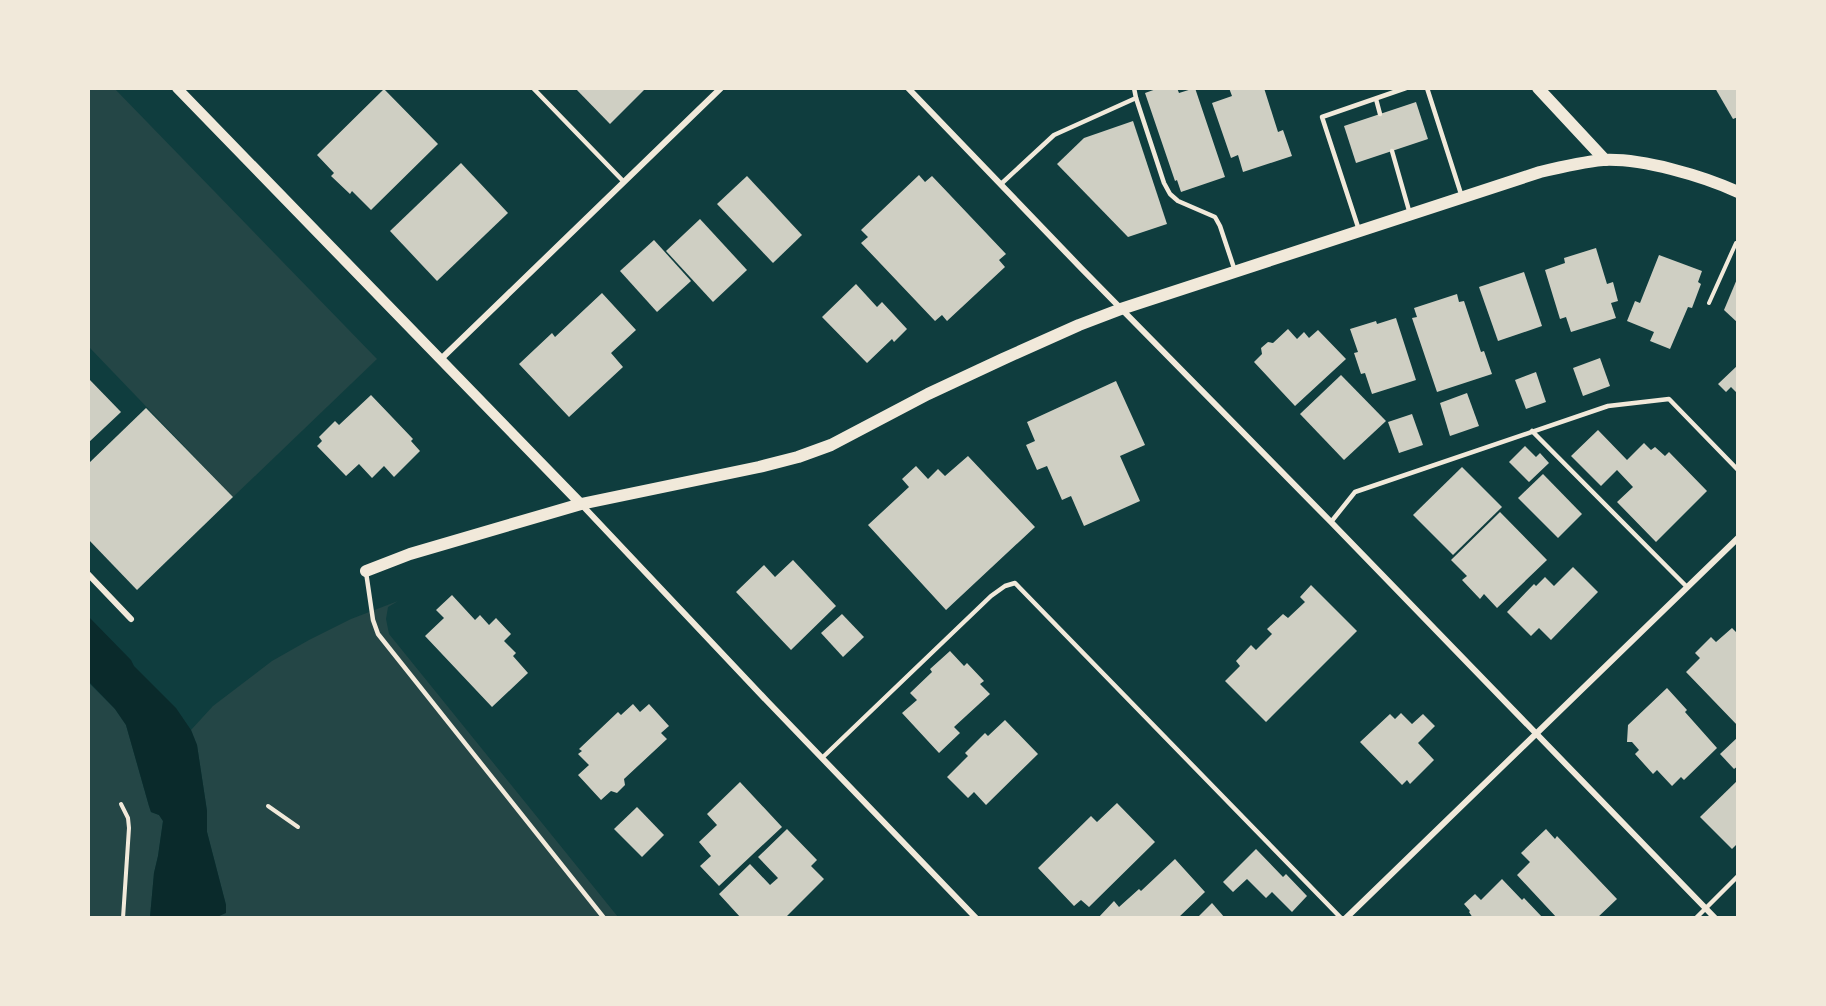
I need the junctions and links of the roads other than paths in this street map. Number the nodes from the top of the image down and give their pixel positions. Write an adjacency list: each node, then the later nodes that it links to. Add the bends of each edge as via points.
1 (177, 88): 22 (street)
2 (533, 88): 14 (lane)
3 (721, 88): 14 (street)
4 (908, 88): 15 (street)
5 (1134, 88): 9 (lane)
6 (1406, 88): 10 (lane)
7 (1427, 88): 17 (lane)
8 (1538, 88): 13 (main road)
9 (1136, 98): 15 (lane, via 1054,135); 20 (lane, via 1170,194 1215,217)
10 (1376, 99): 11 (lane); 19 (lane, via 1322,117)
11 (1380, 114)
12 (1392, 151): 18 (lane)
13 (1605, 160): 16 (main road, via 1699,176); 17 (main road, via 1540,172)
14 (624, 182): 22 (street)
15 (1001, 184): 21 (street)
16 (1737, 192)
17 (1462, 197): 18 (main road)
18 (1410, 214): 19 (main road)
19 (1359, 230): 20 (main road)
20 (1235, 271): 21 (main road)
21 (1121, 309): 25 (main road, via 1003,359 831,445 798,457); 26 (street)
22 (441, 359): 25 (street)
23 (1532, 431): 24 (lane, via 1608,406 1669,399); 26 (lane, via 1355,492); 30 (lane)
24 (1737, 470)
25 (581, 504): 28 (main road, via 410,554); 33 (street)
26 (1331, 522): 32 (street)
27 (1737, 538): 30 (street)
28 (366, 571): 36 (lane, via 378,634)
29 (88, 574): 31 (street)
30 (1687, 587): 32 (street)
31 (131, 619)
32 (1536, 733): 35 (street); 39 (street)
33 (822, 758): 37 (street); 38 (lane, via 991,596 1015,583)
34 (1737, 876): 35 (lane)
35 (1706, 908): 40 (lane); 41 (street)
36 (604, 918)
37 (976, 918)
38 (1341, 918)
39 (1347, 918)
40 (1696, 918)
41 (1715, 918)

